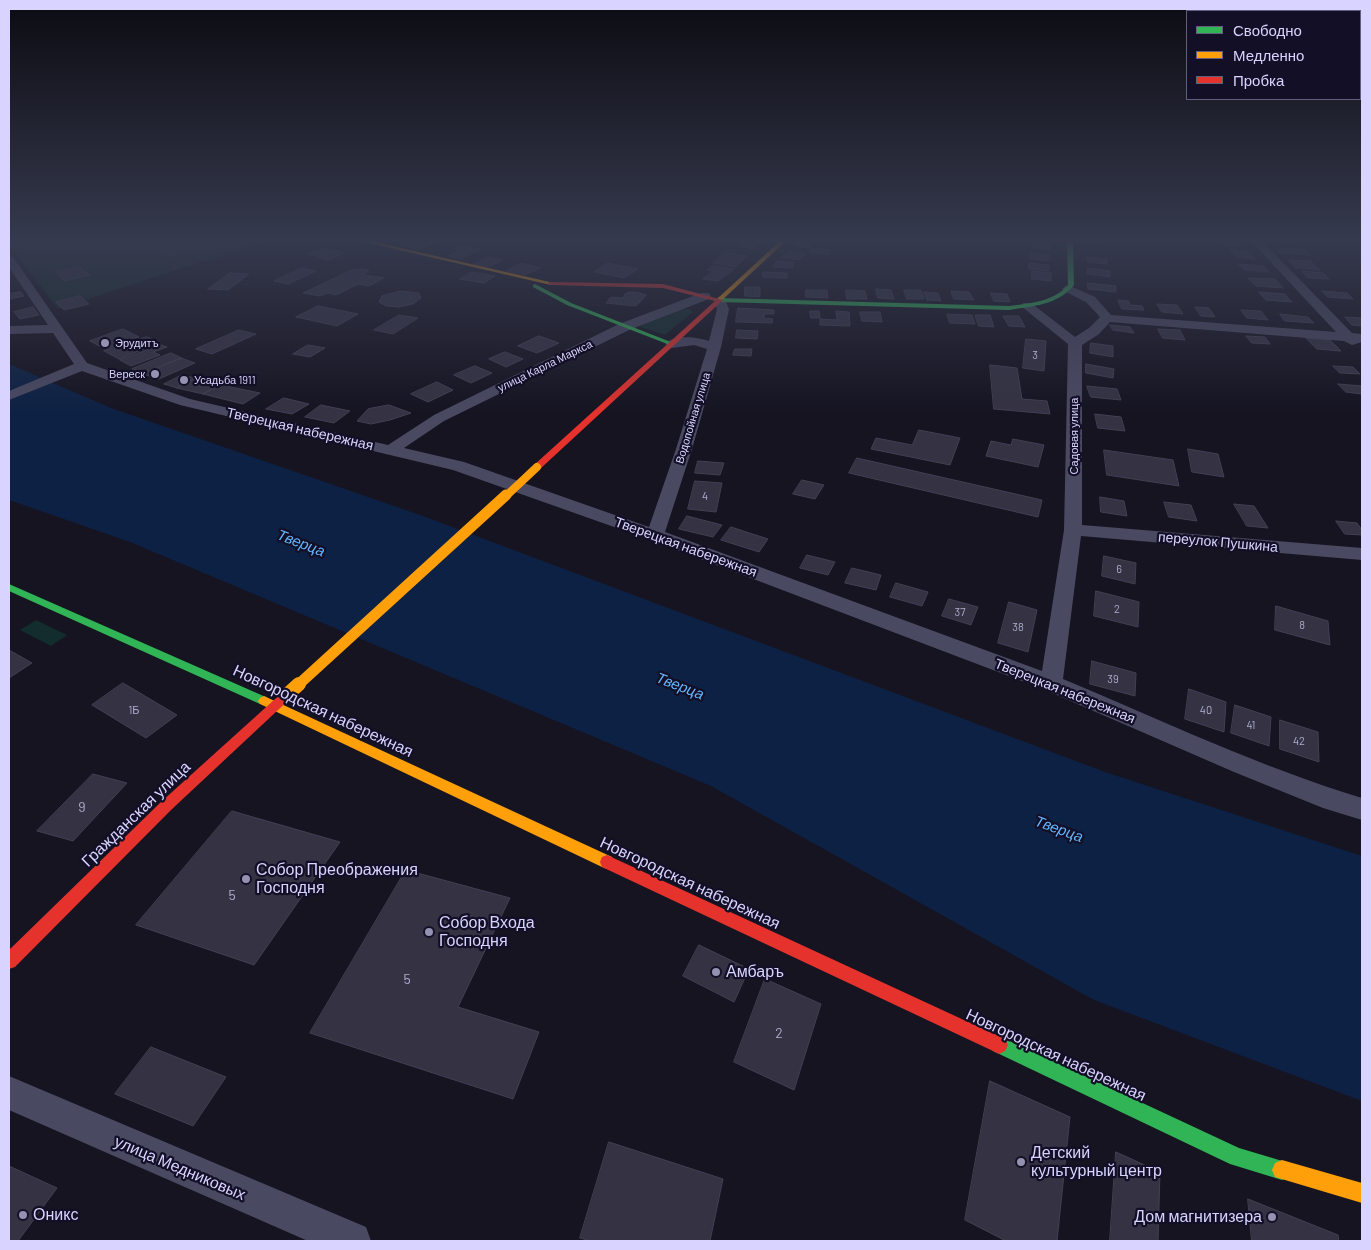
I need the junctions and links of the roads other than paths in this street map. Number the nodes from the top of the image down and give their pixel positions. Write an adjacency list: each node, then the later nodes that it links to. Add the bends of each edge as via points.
1 (37, 298): 12 (street)
2 (558, 298): 11 (main road)
3 (711, 298): 11 (street, улица Карла Маркса)
4 (712, 298): 17 (main road, улица Карла Маркса); 18 (street, Водопойная улица, via 723,309)
5 (721, 298): 9 (main road, via 987,308)
6 (1053, 298): 9 (main road)
7 (1087, 298): 10 (street, via 1102,309)
8 (1312, 298): 14 (street)
9 (1027, 306): 16 (street)
10 (1107, 318): 14 (street); 16 (street, via 1094,331)
11 (624, 327): 17 (main road); 22 (street, улица Карла Маркса, via 439,418)
12 (58, 329): 13 (street); 20 (street)
13 (9, 330)
14 (1348, 336): 15 (street); 19 (street)
15 (1362, 338)
16 (1074, 343): 23 (street, Садовая улица)
17 (672, 344): 18 (street, via 695,341); 28 (main road, улица Карла Маркса, bridge)
18 (714, 347): 24 (street, Водопойная улица)
19 (1362, 352)
20 (77, 368): 21 (street); 22 (street, Тверецкая набережная, via 185,402)
21 (9, 396)
22 (391, 450): 24 (street, Тверецкая набережная, via 458,466)
23 (1073, 530): 25 (street, переулок Пушкина); 27 (street, Садовая улица)
24 (655, 535): 27 (street, Тверецкая набережная)
25 (1362, 554)
26 (9, 586): 29 (main road, Новгородская набережная)
27 (1051, 683): 30 (street, Тверецкая набережная, via 1243,765)
28 (289, 693): 29 (main road, Гражданская улица)
29 (274, 706): 31 (main road, Гражданская улица); 34 (main road, Новгородская набережная, via 1237,1157)
30 (1362, 809)
31 (21, 940): 32 (main road, Гражданская улица)
32 (9, 961)
33 (9, 1092): 35 (street, улица Медниковых)
34 (1362, 1193)
35 (352, 1241)

